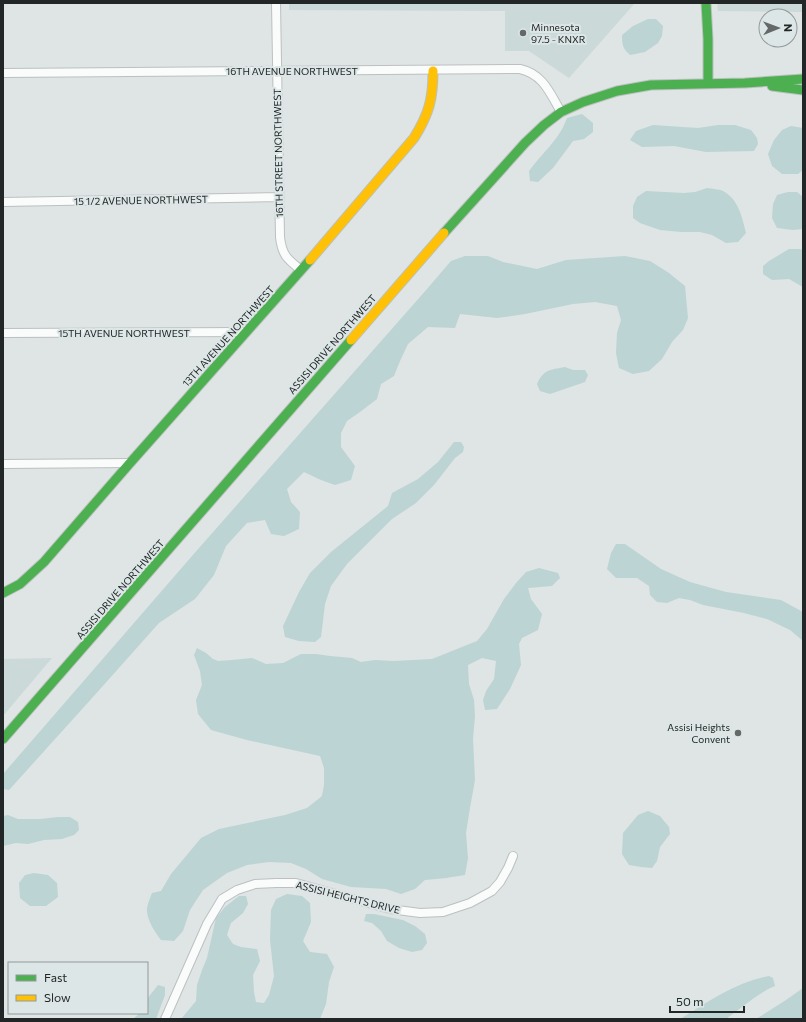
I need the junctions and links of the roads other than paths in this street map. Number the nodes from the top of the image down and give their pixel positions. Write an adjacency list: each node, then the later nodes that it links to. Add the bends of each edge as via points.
1 (276, 3): 4 (street, 16TH STREET NORTHWEST)
2 (706, 3): 7 (main road)
3 (433, 70): 4 (street, 16TH AVENUE NORTHWEST); 10 (street, 16TH AVENUE NORTHWEST, via 528,71 544,83); 13 (main road, 13TH AVENUE NORTHWEST, via 431,103 414,138)
4 (277, 71): 5 (street, 16TH AVENUE NORTHWEST); 11 (street, 16TH STREET NORTHWEST)
5 (3, 73)
6 (803, 79): 8 (main road, ASSISI DRIVE NORTHWEST)
7 (708, 83): 8 (main road, ASSISI DRIVE NORTHWEST); 10 (main road, ASSISI DRIVE NORTHWEST, via 651,85 617,91)
8 (745, 83): 9 (main road, ASSISI DRIVE NORTHWEST)
9 (803, 90)
10 (561, 112): 19 (main road, ASSISI DRIVE NORTHWEST, via 525,143 472,201)
11 (278, 197): 12 (street, 15 1/2 AVENUE NORTHWEST); 13 (street, 16TH STREET NORTHWEST, via 281,247 290,262)
12 (3, 202)
13 (301, 270): 14 (main road, 13TH AVENUE NORTHWEST)
14 (245, 332): 15 (street, 15TH AVENUE NORTHWEST); 16 (main road, 13TH AVENUE NORTHWEST)
15 (3, 333)
16 (130, 463): 17 (street); 18 (main road, 13TH AVENUE NORTHWEST, via 40,566 19,585)
17 (3, 464)
18 (3, 593)
19 (3, 739)
20 (513, 856): 21 (street, ASSISI HEIGHTS DRIVE, via 500,882 492,891 470,903 443,912 390,910 296,883 255,884 237,890 222,899 207,924)
21 (165, 1019)

